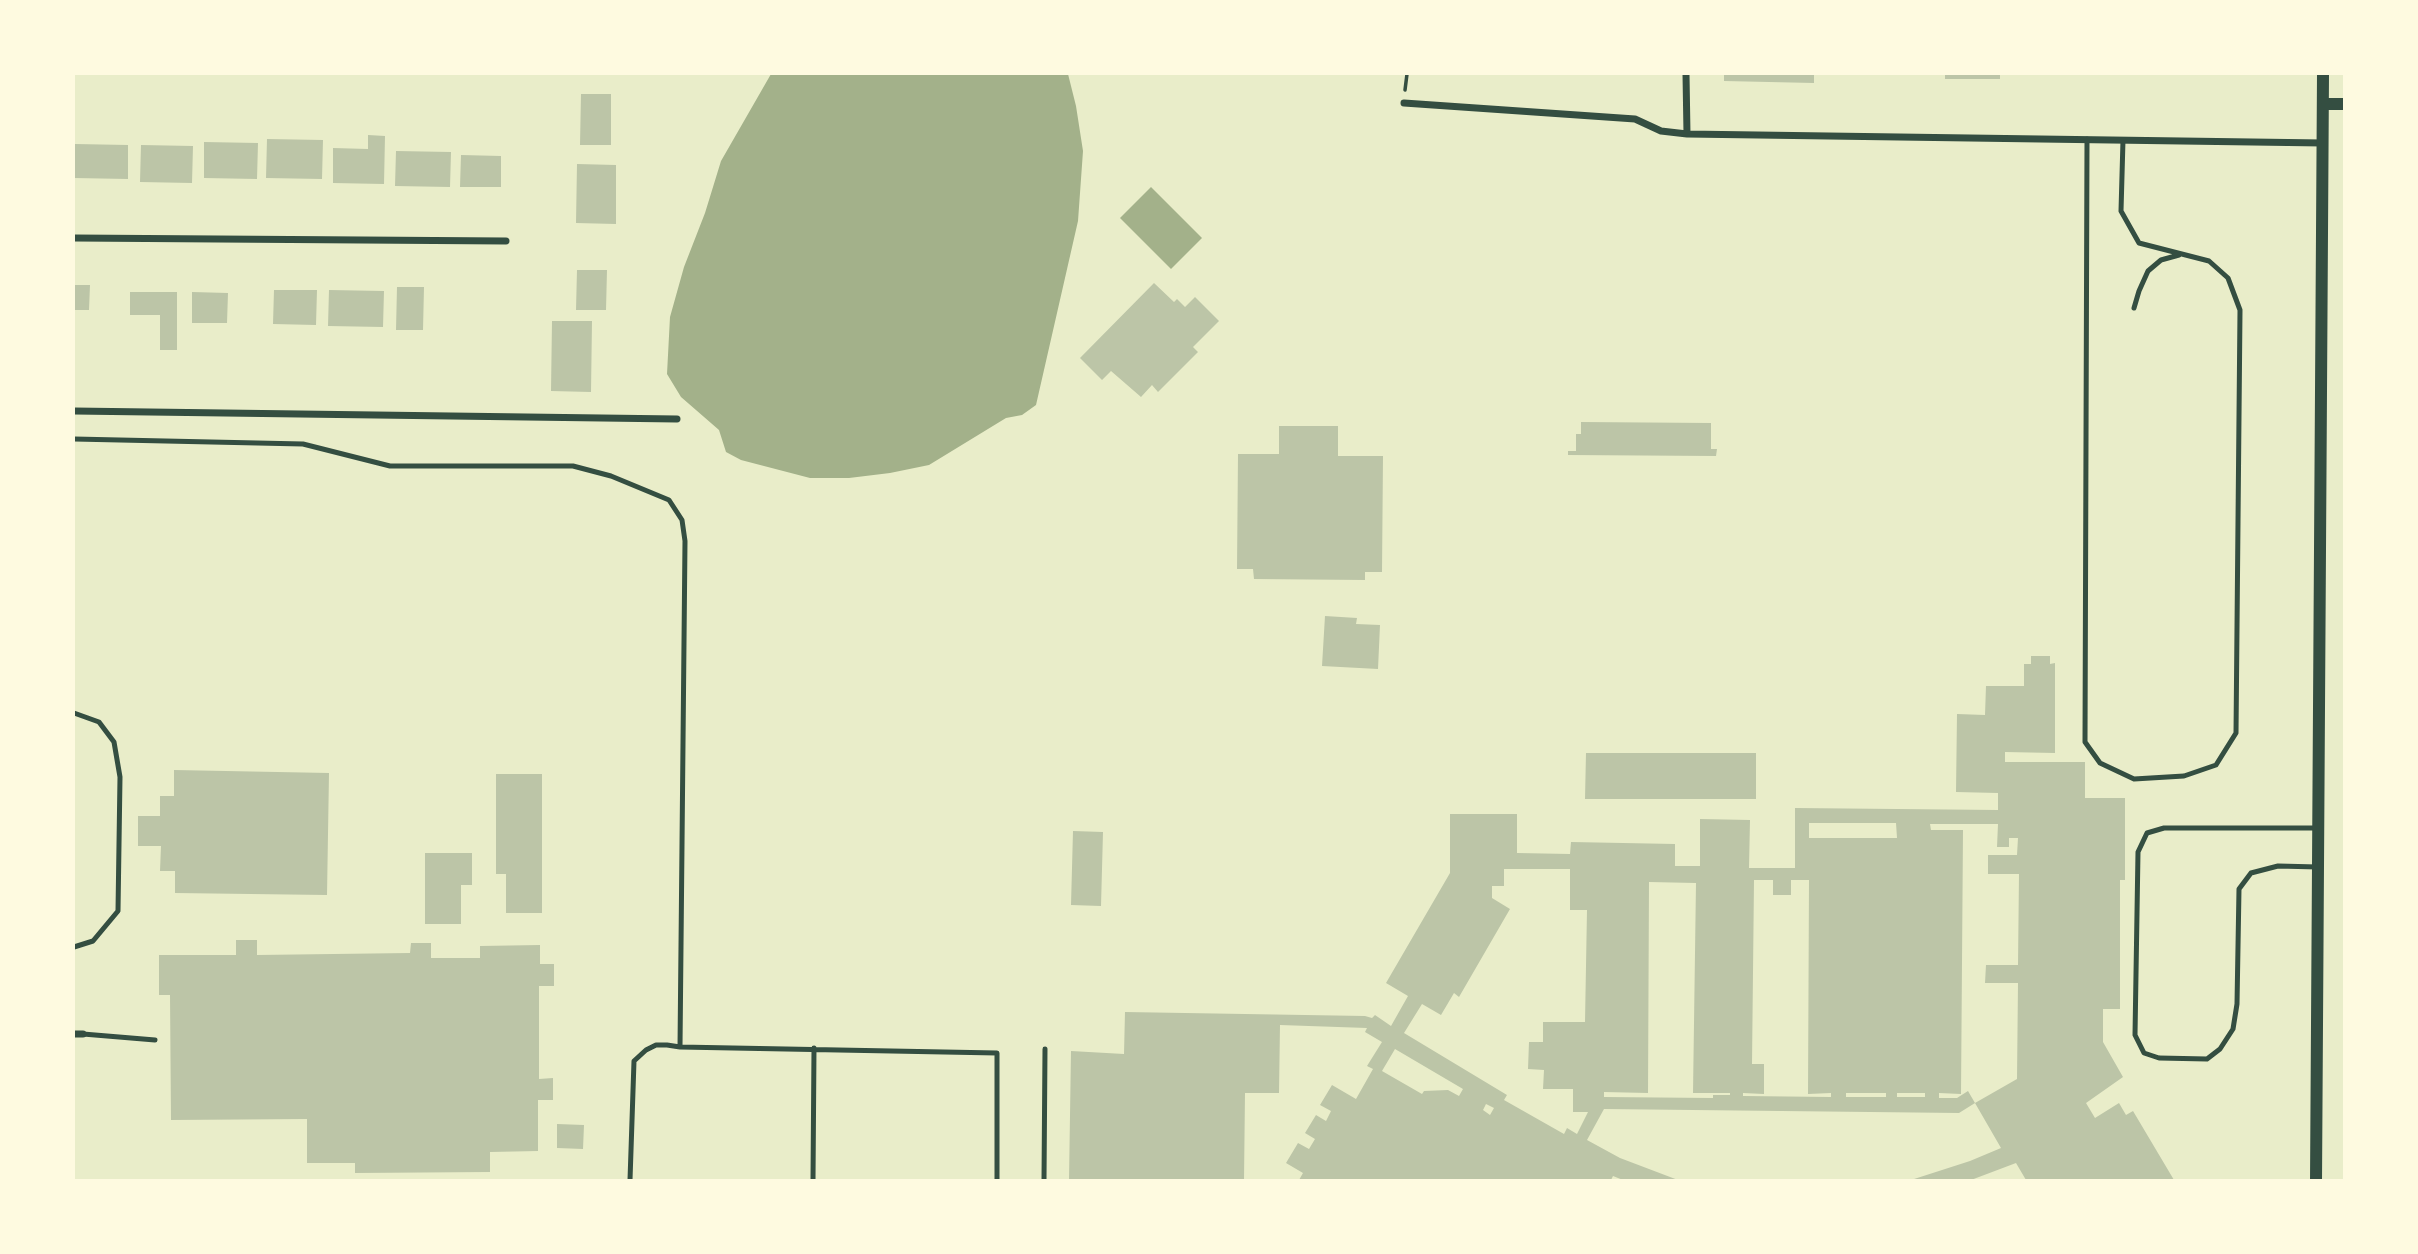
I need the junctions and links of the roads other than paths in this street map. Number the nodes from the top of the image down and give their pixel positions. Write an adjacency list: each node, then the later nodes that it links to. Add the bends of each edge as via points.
1 (1686, 74): 6 (street)
2 (2323, 74): 4 (street)
3 (1404, 103): 6 (street, via 1635,119 1661,131)
4 (2323, 104): 5 (street); 9 (street)
5 (2344, 104)
6 (1687, 134): 7 (street)
7 (2087, 139): 8 (street); 12 (lane, via 2085,743 2100,763 2134,779 2184,776 2216,765 2236,733 2240,310 2228,278 2209,261)
8 (2123, 140): 9 (street); 12 (lane, via 2121,211 2139,243)
9 (2323, 143): 18 (street)
10 (74, 238): 11 (street)
11 (506, 240)
12 (2182, 254): 13 (lane, via 2161,260 2148,271)
13 (2134, 308)
14 (74, 411): 15 (street)
15 (677, 419)
16 (74, 439): 24 (lane, via 303,444 390,466 573,466 669,500 682,520 685,541)
17 (74, 713): 20 (lane, via 99,722 114,742 120,791 118,911 93,941)
18 (2318, 828): 19 (street); 19 (lane, via 2164,828 2147,833 2138,852 2135,1035 2144,1053 2159,1058 2207,1059 2220,1049 2233,1029 2237,1004 2239,889 2251,873 2265,869)
19 (2318, 867): 31 (street)
20 (74, 947)
21 (74, 1034): 22 (street)
22 (83, 1034): 23 (lane)
23 (155, 1040)
24 (680, 1047): 25 (lane); 27 (lane, via 656,1045 634,1061)
25 (814, 1048): 28 (lane); 29 (lane, via 998,1053)
26 (1045, 1049): 30 (lane)
27 (631, 1181)
28 (813, 1181)
29 (997, 1181)
30 (1044, 1181)
31 (2316, 1181)

